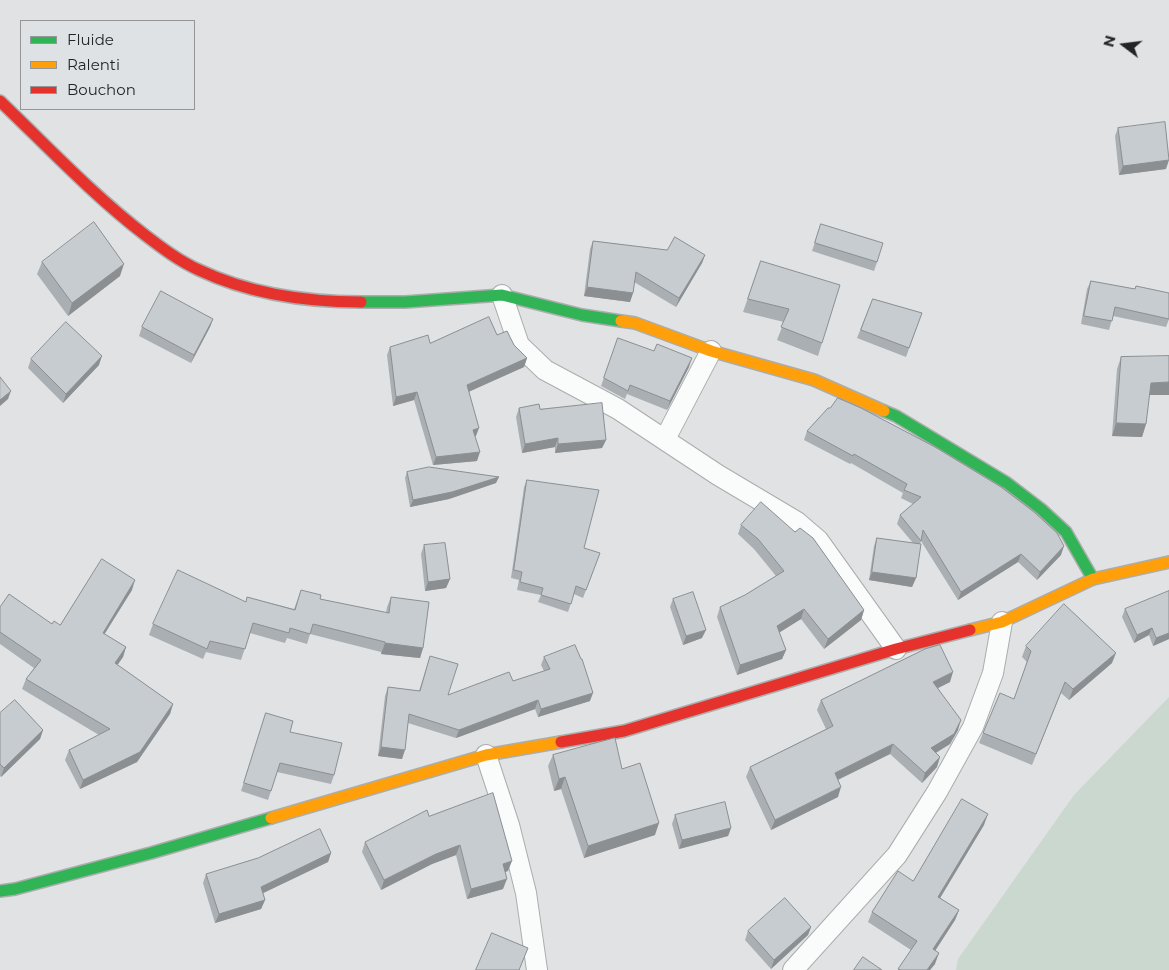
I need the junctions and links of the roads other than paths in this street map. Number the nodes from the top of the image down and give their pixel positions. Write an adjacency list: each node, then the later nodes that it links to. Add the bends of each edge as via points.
1 (0, 102): 2 (street, via 117,213 172,255 227,282 271,295 336,302 405,302)
2 (502, 295): 3 (street, via 582,315 635,323); 4 (street, via 520,345 545,370 618,409)
3 (711, 351): 4 (street); 6 (street, via 814,380 896,416 1007,483 1041,509 1066,532)
4 (665, 439): 8 (street, via 797,522 818,540)
5 (1169, 562): 6 (street)
6 (1093, 579): 7 (street)
7 (1002, 622): 8 (street); 12 (street, via 993,673 973,727 937,792 897,855)
8 (896, 649): 9 (street, via 624,731)
9 (486, 755): 10 (street, via 151,853); 11 (street, via 509,825 526,893)
10 (0, 891)
11 (537, 970)
12 (793, 970)

